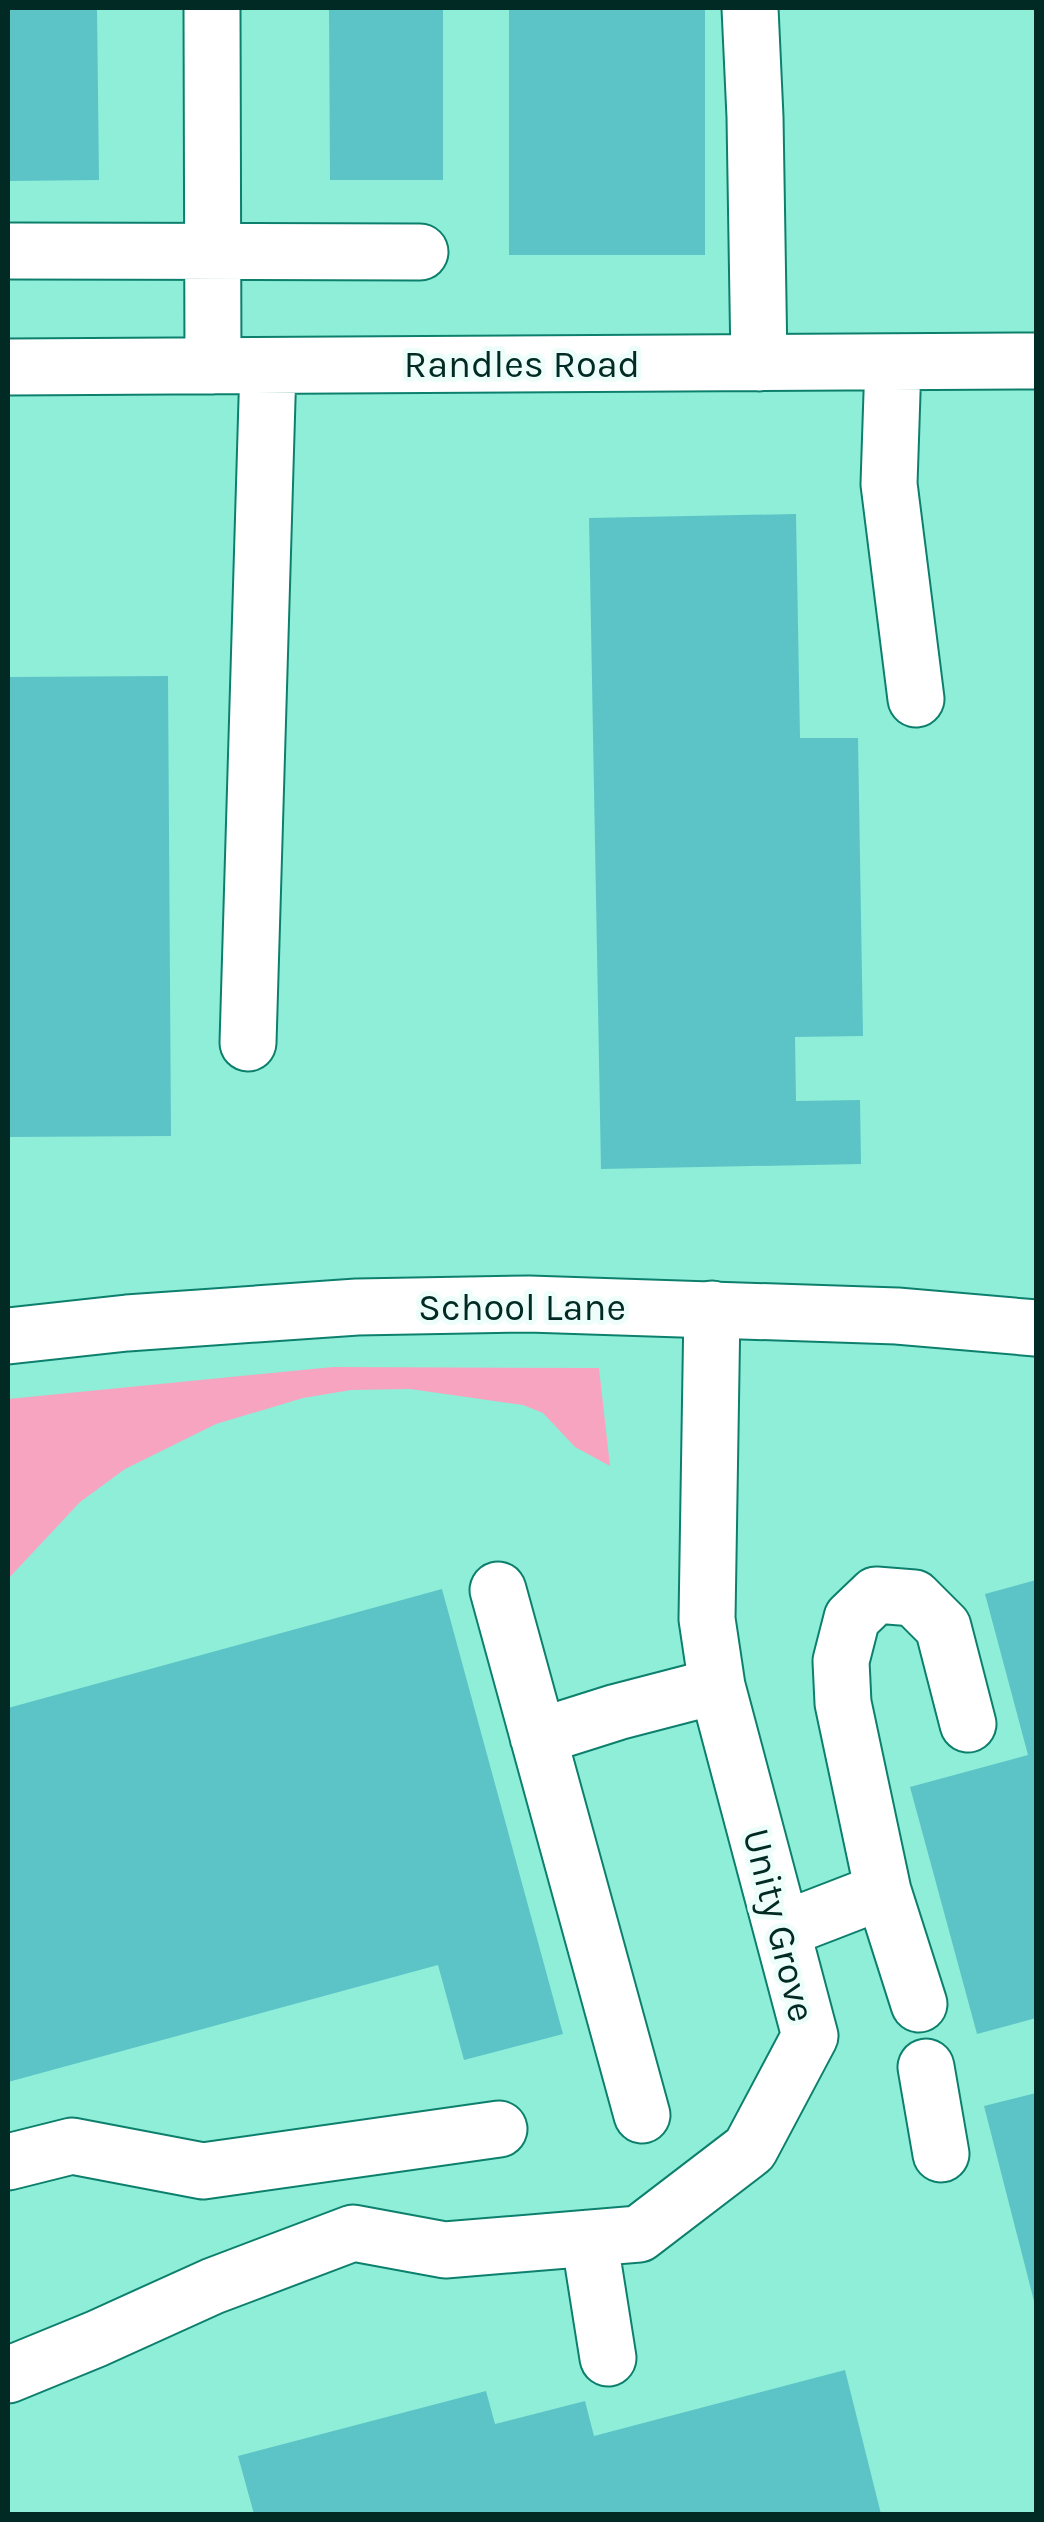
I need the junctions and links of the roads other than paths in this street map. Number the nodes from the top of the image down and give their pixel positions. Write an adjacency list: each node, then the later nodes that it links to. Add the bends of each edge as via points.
1 (212, 8): 4 (street)
2 (750, 8): 8 (street)
3 (8, 251): 4 (street)
4 (213, 252): 5 (street); 9 (street)
5 (420, 252)
6 (893, 362): 7 (street, Randles Road); 8 (street, Randles Road); 12 (street, via 890,484)
7 (1036, 362)
8 (759, 363): 10 (street, Randles Road)
9 (213, 366): 10 (street, Randles Road); 11 (street, Randles Road)
10 (268, 366): 13 (street)
11 (8, 367)
12 (916, 699)
13 (248, 1043)
14 (712, 1309): 15 (street, School Lane); 16 (street, School Lane, via 357,1308); 18 (street, Unity Grove, via 706,1618)
15 (1036, 1328)
16 (8, 1336)
17 (498, 1590): 20 (street)
18 (717, 1686): 20 (street); 22 (street, Unity Grove)
19 (968, 1724): 21 (street, via 942,1626 914,1598 876,1595 852,1618 842,1675)
20 (538, 1737): 25 (street)
21 (883, 1890): 22 (street); 23 (street)
22 (782, 1930): 29 (street, Unity Grove, via 810,2036 750,2149 639,2234)
23 (919, 2004)
24 (926, 2067): 27 (street)
25 (642, 2115)
26 (499, 2129): 28 (street, via 203,2170 72,2146)
27 (942, 2154)
28 (8, 2162)
29 (589, 2238): 30 (street); 31 (street, Unity Grove, via 445,2250 353,2233)
30 (608, 2358)
31 (8, 2375)

